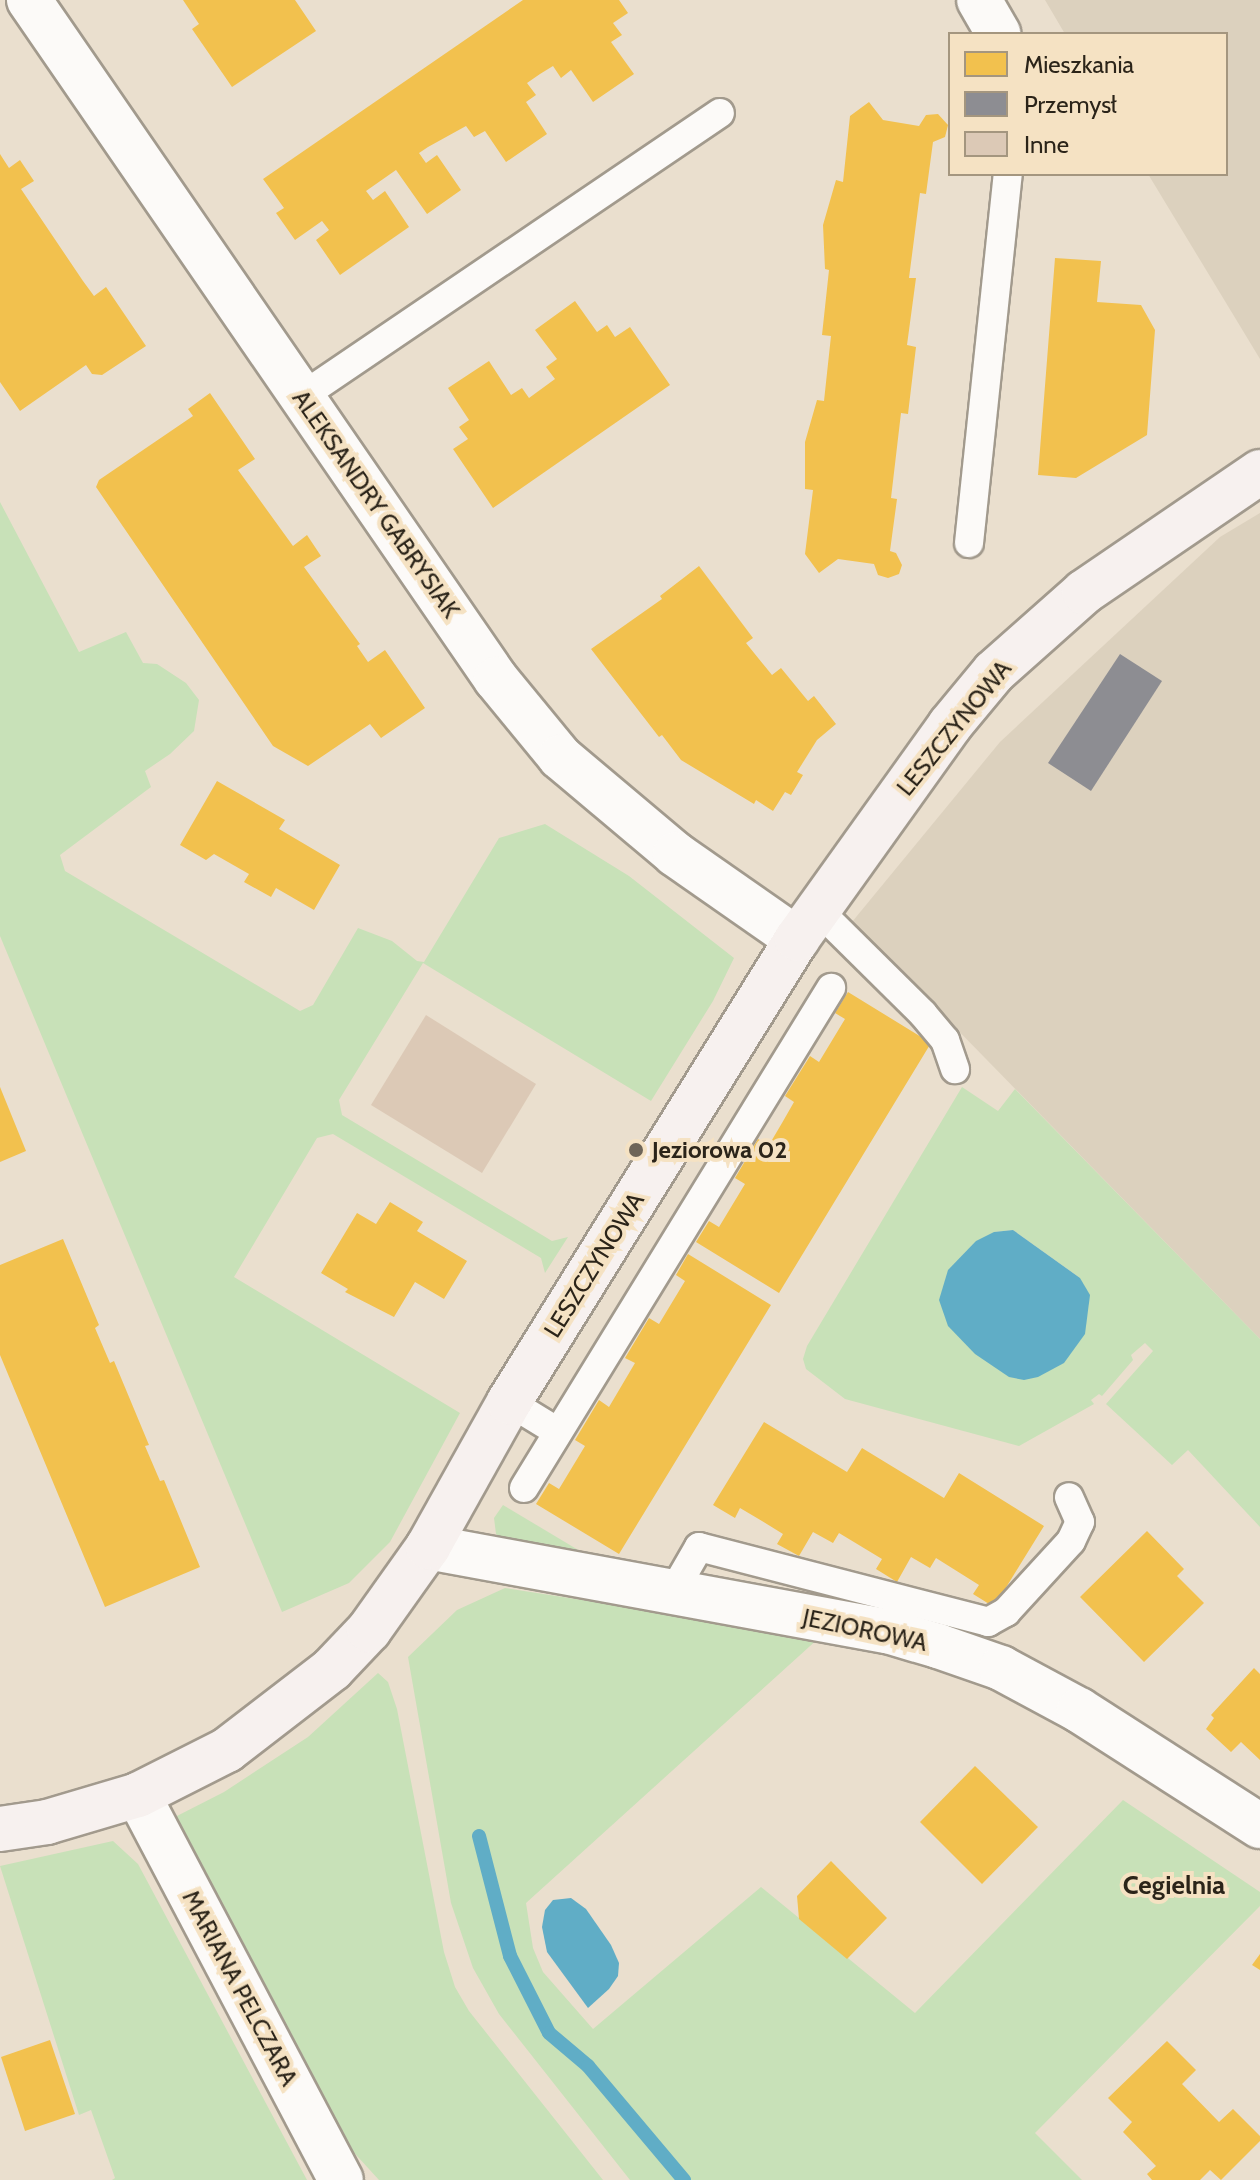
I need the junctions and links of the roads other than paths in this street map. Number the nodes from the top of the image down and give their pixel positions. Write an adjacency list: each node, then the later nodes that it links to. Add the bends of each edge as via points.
1 (29, 0): 6 (street, ALEKSANDRY GABRYSIAK)
2 (979, 0): 3 (street)
3 (998, 32)
4 (720, 113): 6 (lane)
5 (1008, 176): 8 (lane)
6 (301, 397): 9 (street, ALEKSANDRY GABRYSIAK, via 496,679 560,757 675,854)
7 (1260, 472): 9 (street, LESZCZYNOWA, via 1084,592 994,672)
8 (969, 543)
9 (807, 924): 11 (lane, via 923,1014 945,1040); 12 (street, LESZCZYNOWA)
10 (831, 988): 13 (lane)
11 (955, 1069)
12 (509, 1402): 13 (lane); 16 (street, LESZCZYNOWA)
13 (558, 1432): 14 (lane)
14 (524, 1488)
15 (1069, 1497): 17 (lane, via 1080,1522 1071,1541 1006,1612 988,1622 699,1547)
16 (428, 1547): 17 (street, JEZIOROWA); 18 (street, LESZCZYNOWA, via 369,1630 332,1669 227,1750)
17 (673, 1592): 19 (street, JEZIOROWA, via 887,1631 1001,1668 1079,1710)
18 (138, 1795): 20 (street, LESZCZYNOWA, via 47,1822); 21 (street, MARIANA PELCZARA)
19 (1260, 1826)
20 (0, 1829)
21 (341, 2180)

